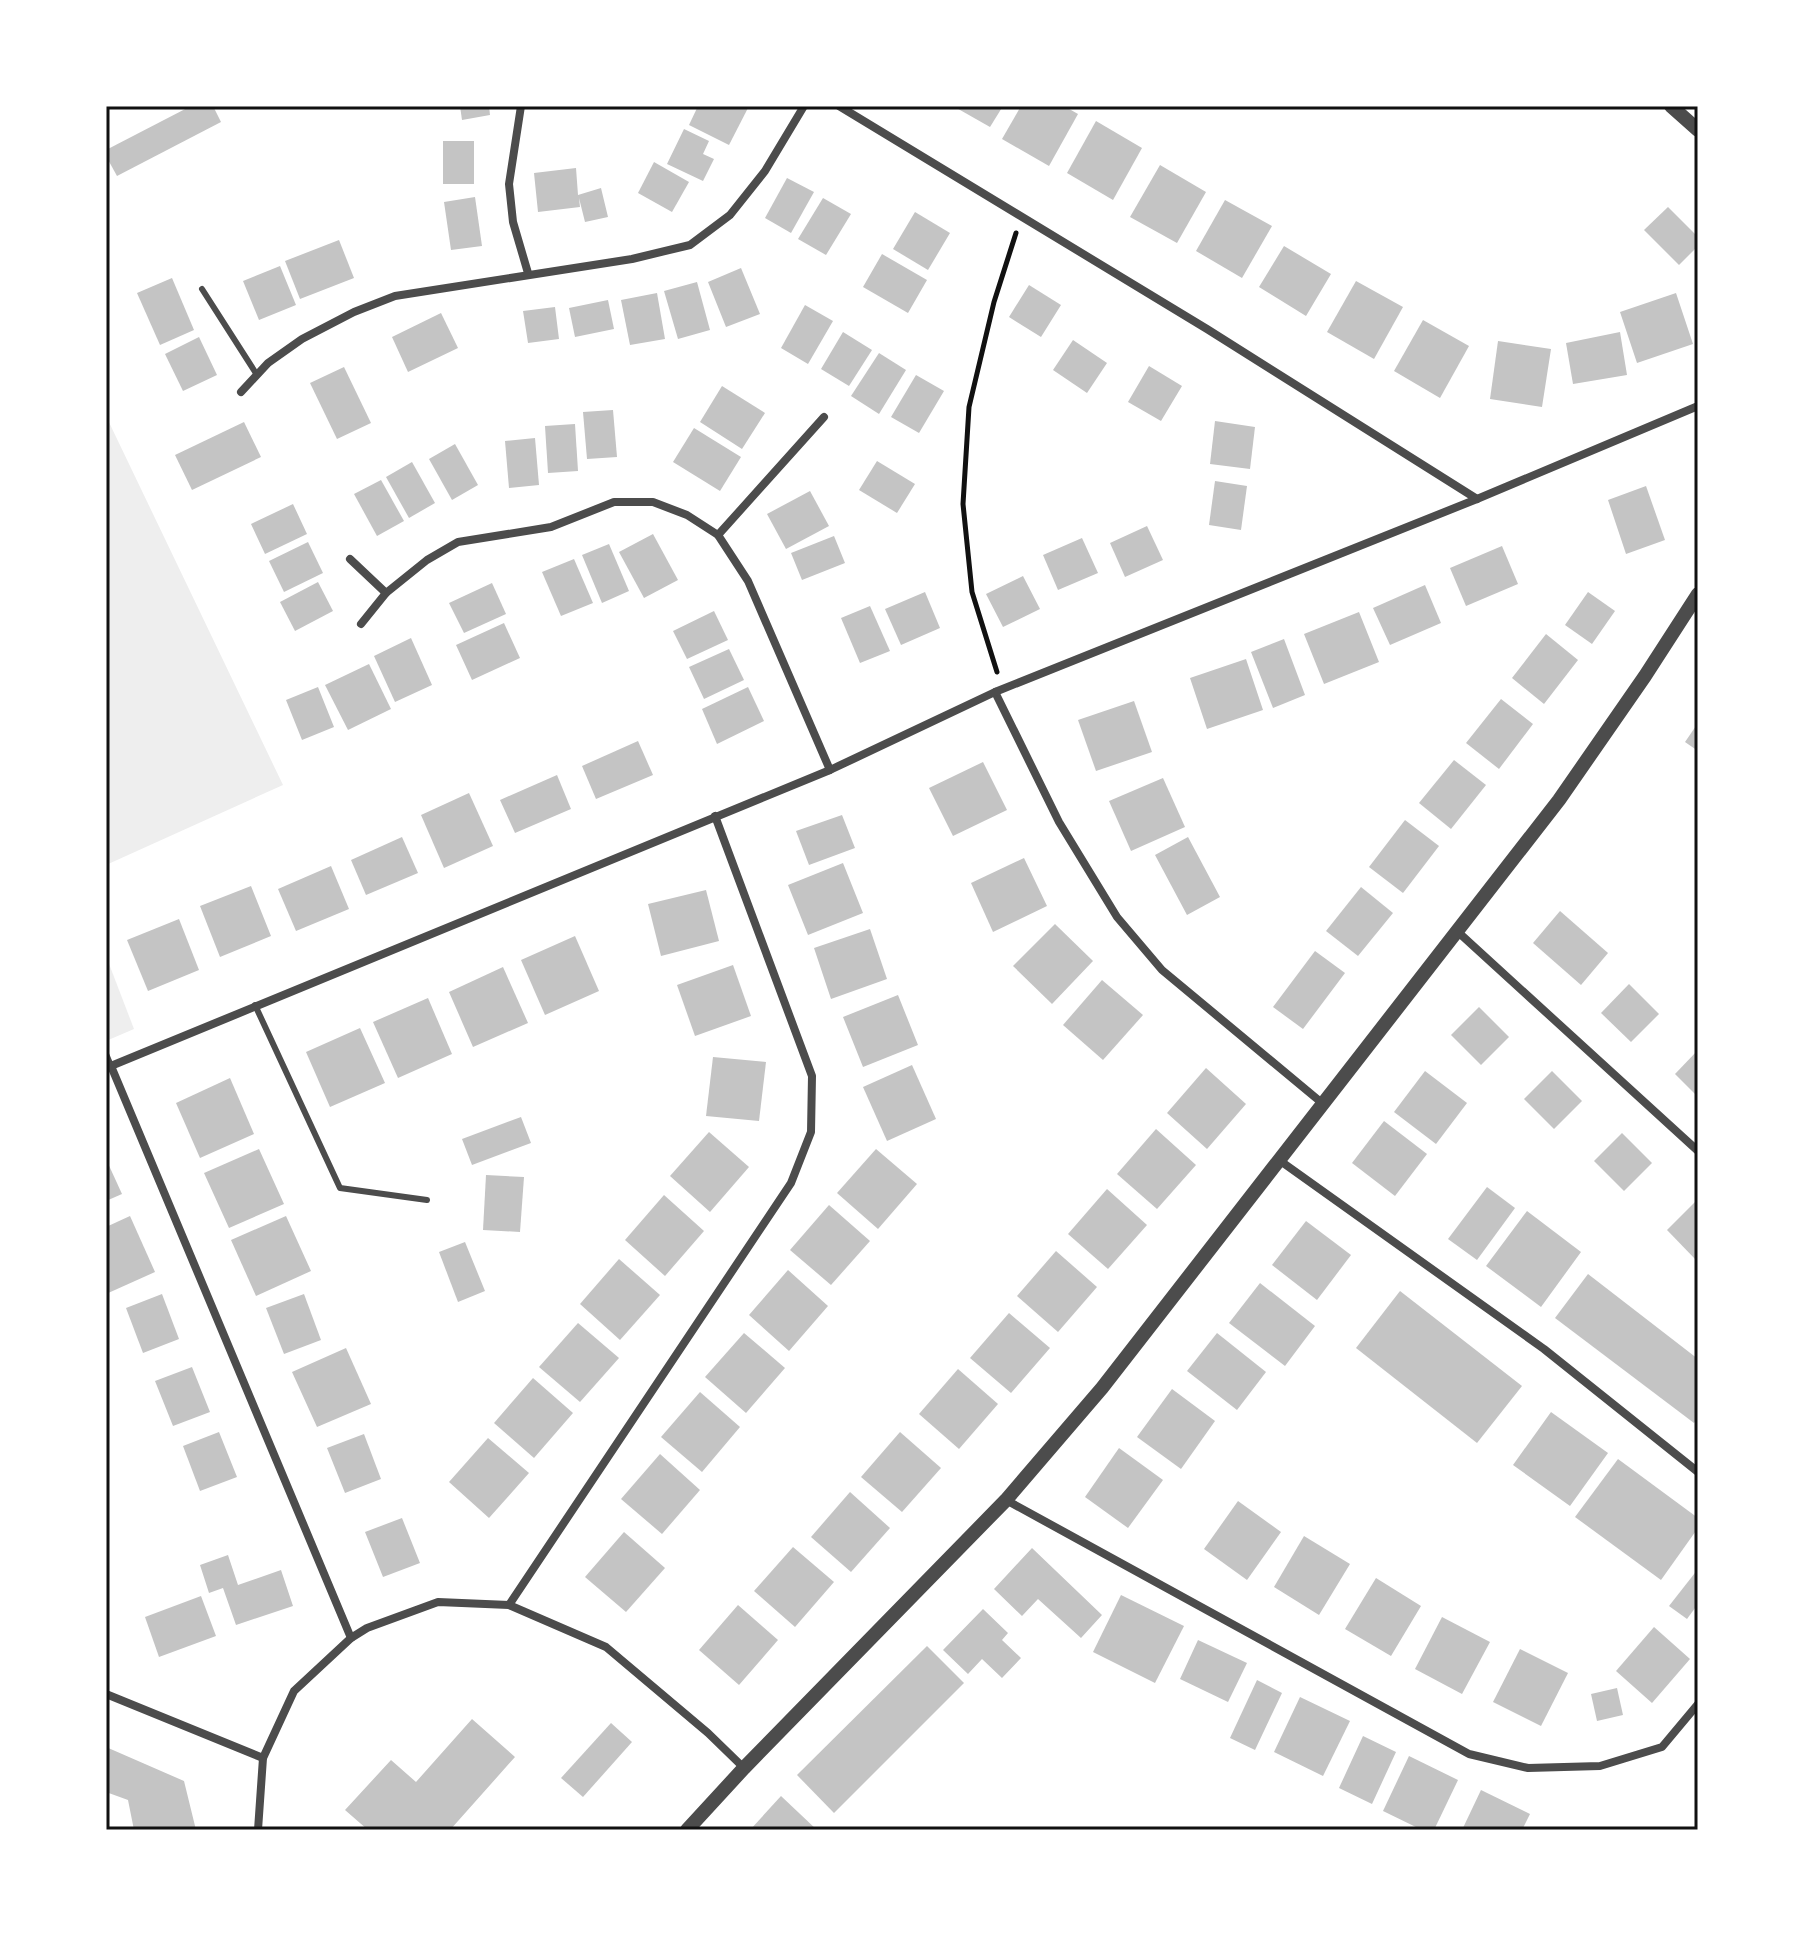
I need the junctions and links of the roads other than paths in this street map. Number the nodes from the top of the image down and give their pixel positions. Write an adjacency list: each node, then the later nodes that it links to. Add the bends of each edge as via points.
1 (521, 106): 6 (street, via 509,184 513,222)
2 (804, 106): 6 (street, via 765,171 730,215 690,245)
3 (839, 106): 12 (street)
4 (1671, 106): 5 (street)
5 (1698, 130)
6 (528, 273): 8 (street, via 395,296 302,339)
7 (202, 289): 8 (lane)
8 (257, 375): 9 (street)
9 (241, 392)
10 (1698, 406): 12 (street)
11 (824, 417): 13 (street)
12 (1477, 499): 18 (street)
13 (718, 535): 15 (street, via 653,502 614,502 551,527 458,542); 19 (street, via 748,581)
14 (350, 559): 15 (street)
15 (386, 593): 17 (street)
16 (1698, 594): 21 (street, via 1559,800)
17 (361, 624)
18 (999, 691): 19 (street); 25 (street, via 1059,822 1117,917 1162,970)
19 (830, 770): 20 (street)
20 (715, 816): 22 (street); 31 (street, via 812,1076 811,1132 791,1183)
21 (1458, 932): 25 (street); 26 (street)
22 (255, 1005): 24 (street); 28 (lane, via 340,1188)
23 (106, 1054): 24 (lane)
24 (108, 1067): 32 (street)
25 (1322, 1103): 27 (street)
26 (1698, 1151)
27 (1279, 1160): 29 (street, via 1544,1349); 30 (street, via 1102,1388)
28 (427, 1200)
29 (1698, 1472)
30 (1006, 1500): 34 (street, via 1469,1754 1528,1768 1600,1766 1662,1747); 36 (street)
31 (509, 1605): 32 (street, via 438,1602); 36 (street, via 606,1647)
32 (351, 1638): 35 (street, via 294,1691)
33 (106, 1694): 35 (street)
34 (1698, 1704)
35 (263, 1758): 37 (street)
36 (744, 1768): 38 (street)
37 (258, 1830)
38 (687, 1830)

